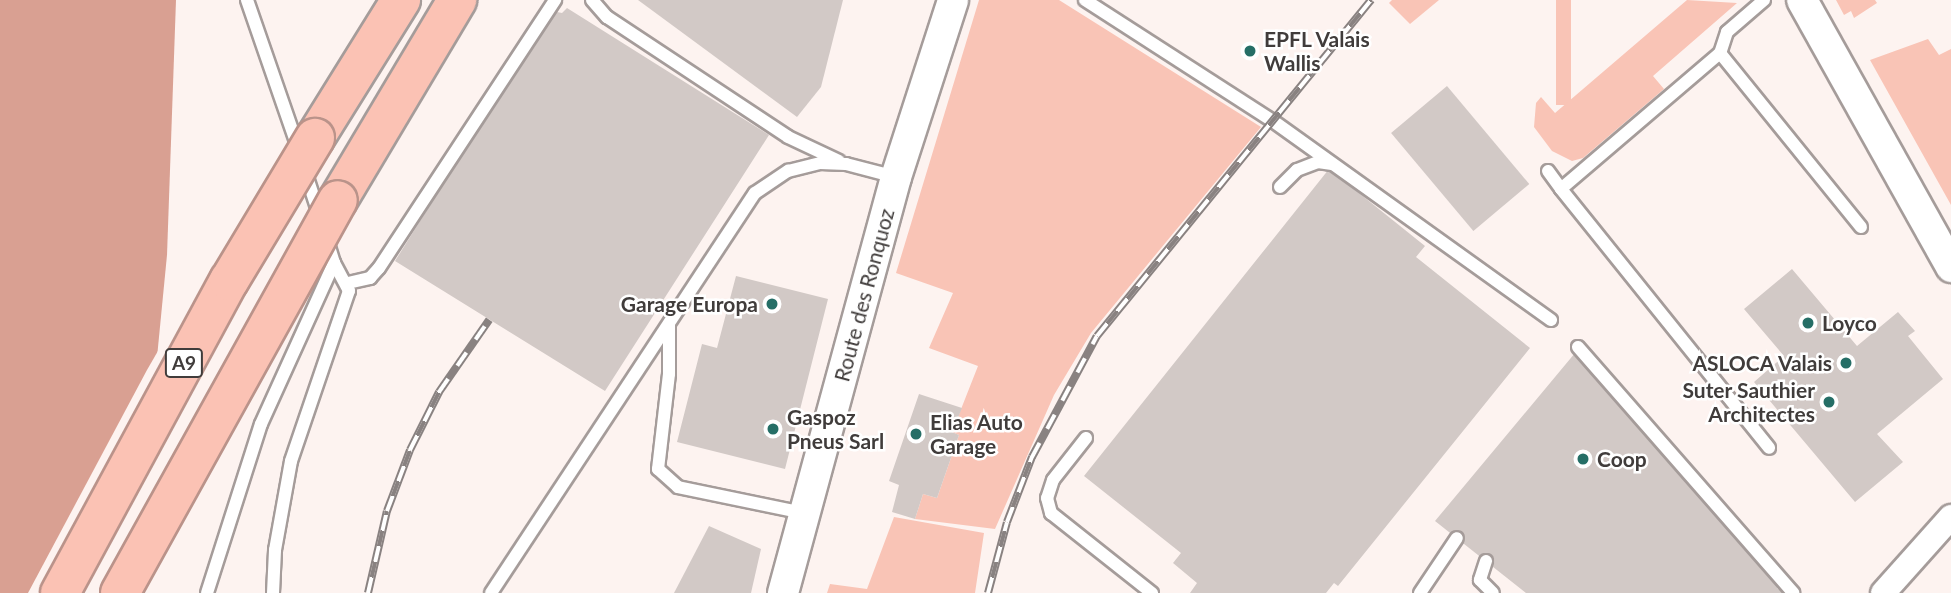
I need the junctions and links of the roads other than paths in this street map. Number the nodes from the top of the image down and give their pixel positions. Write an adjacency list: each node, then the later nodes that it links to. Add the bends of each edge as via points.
1 (247, 0): 19 (lane, via 250,18 272,64)
2 (401, 0): 31 (highway, A9, bridge, via 229,281)
3 (457, 0): 32 (highway, A9, bridge, via 338,200)
4 (555, 0): 21 (lane, via 379,268 370,278)
5 (580, 0): 6 (lane)
6 (590, 0): 12 (lane, via 607,17 788,137)
7 (953, 0): 15 (street, Route des Ronquoz)
8 (1085, 0): 13 (lane)
9 (1763, 0): 11 (lane, via 1727,32)
10 (1802, 0): 20 (street)
11 (1720, 53): 17 (lane); 18 (lane)
12 (846, 164): 15 (lane); 23 (lane, via 820,163 788,171 765,184)
13 (1332, 164): 16 (lane, via 1318,162 1297,170); 22 (lane)
14 (1548, 171): 17 (lane)
15 (896, 177): 27 (street, Route des Ronquoz)
16 (1280, 187)
17 (1561, 189): 26 (lane)
18 (1861, 227)
19 (334, 263): 21 (lane); 33 (lane, via 261,424)
20 (1951, 267)
21 (348, 283): 34 (lane, via 291,461 275,550)
22 (1551, 320)
23 (668, 324): 27 (lane, via 669,374 658,469 678,487); 35 (lane)
24 (1578, 347): 40 (lane)
25 (1086, 438): 37 (lane, via 1053,480 1046,498 1051,513)
26 (1769, 448)
27 (804, 513): 36 (street, Route des Ronquoz)
28 (1951, 517): 41 (street)
29 (1457, 538): 38 (lane)
30 (1486, 561): 39 (lane, via 1480,580)
31 (60, 593)
32 (120, 593)
33 (207, 593)
34 (273, 593)
35 (491, 593)
36 (783, 593)
37 (1152, 593)
38 (1420, 593)
39 (1493, 593)
40 (1793, 593)
41 (1883, 593)

